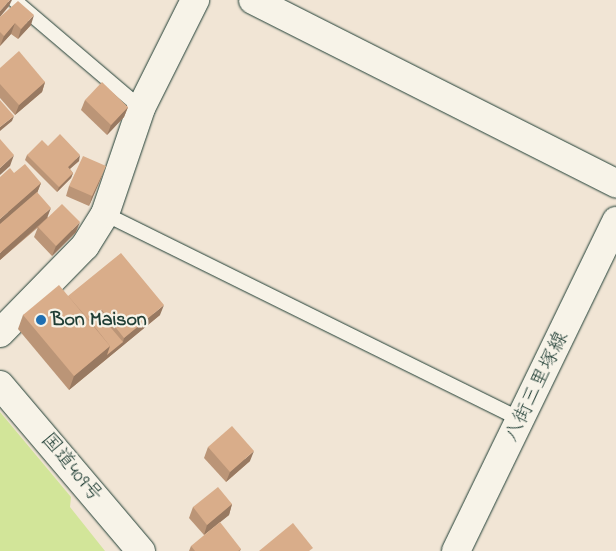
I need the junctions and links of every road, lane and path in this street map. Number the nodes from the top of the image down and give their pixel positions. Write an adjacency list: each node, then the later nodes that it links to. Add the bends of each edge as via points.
1 (14, 0): 4 (lane)
2 (195, 0): 4 (main road)
3 (253, 0): 5 (main road)
4 (141, 108): 6 (main road)
5 (616, 183)
6 (105, 214): 8 (main road, via 85,246); 10 (lane)
7 (616, 221): 10 (main road, 八街三里塚線)
8 (0, 333)
9 (0, 385): 11 (main road, 国道409号)
10 (522, 420): 12 (main road, 八街三里塚線)
11 (141, 551)
12 (456, 551)

